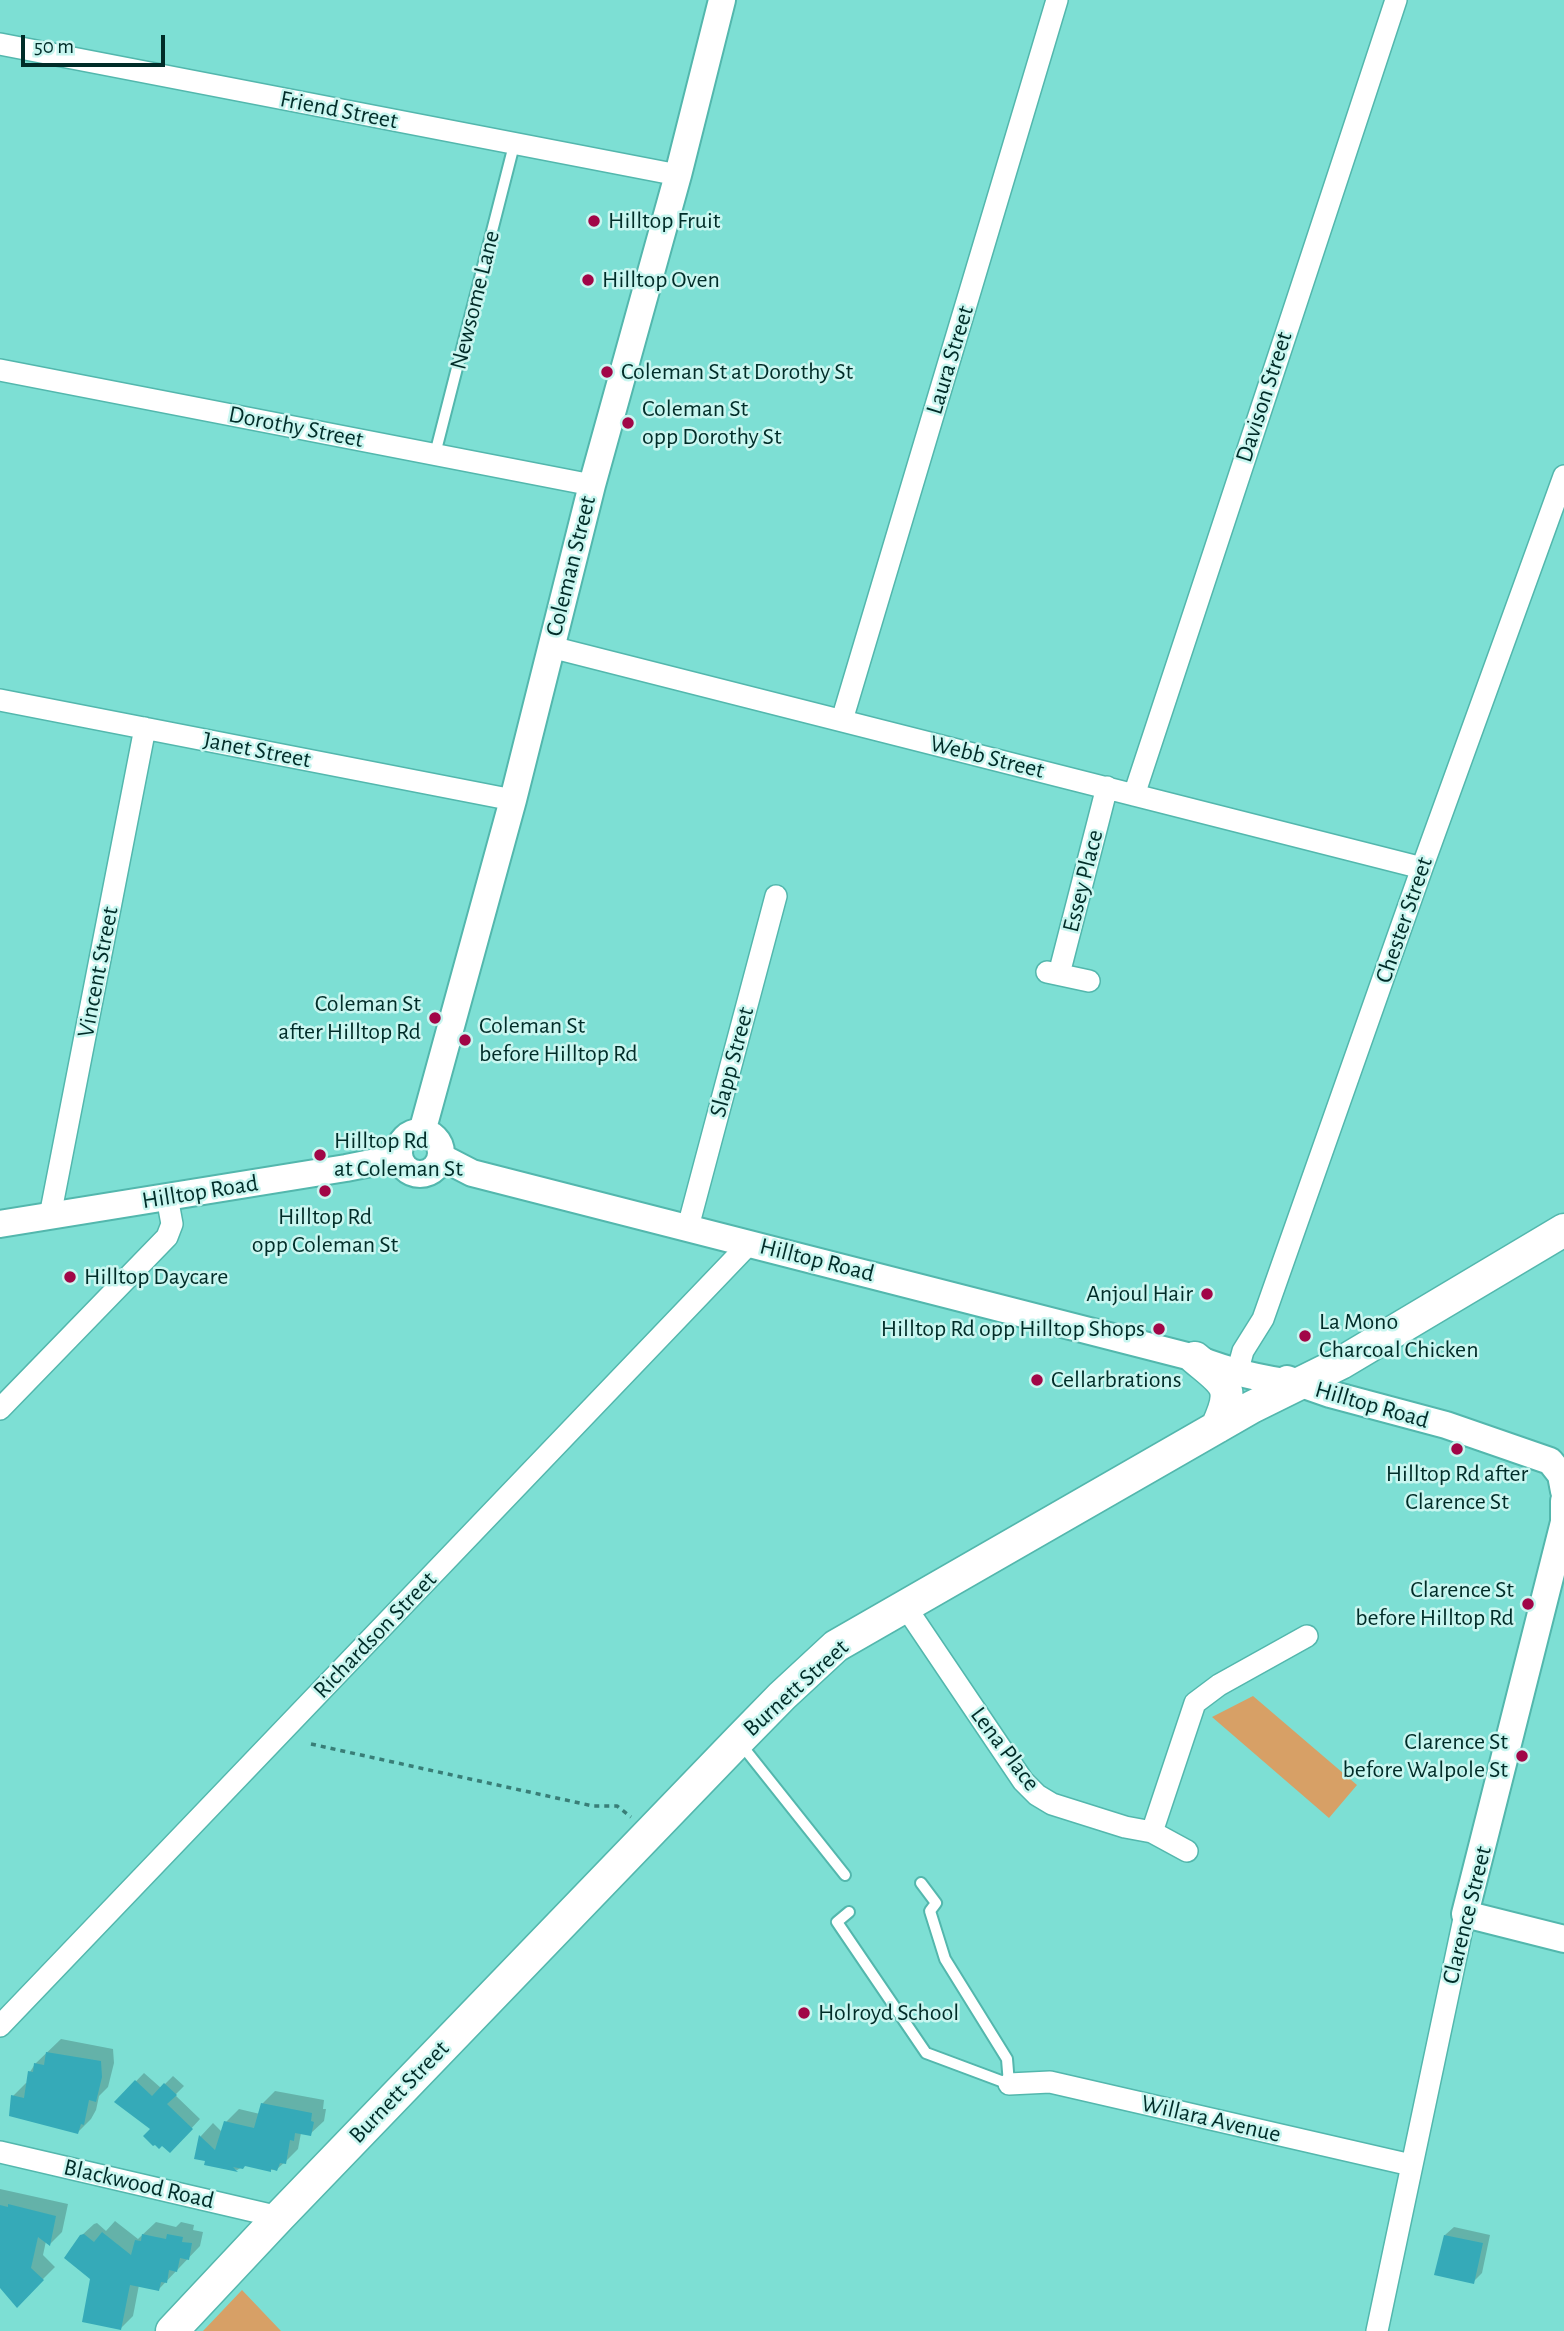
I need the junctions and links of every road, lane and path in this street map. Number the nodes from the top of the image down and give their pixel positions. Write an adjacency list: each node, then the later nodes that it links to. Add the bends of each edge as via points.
1 (722, 0): 6 (street, Coleman Street)
2 (1057, 0): 13 (street, Laura Street)
3 (1396, 0): 16 (street, Davison Street)
4 (0, 44): 5 (street, Friend Street)
5 (514, 145): 6 (street, Friend Street); 8 (lane, Newsome Lane)
6 (678, 175): 10 (street, Coleman Street)
7 (0, 370): 8 (street, Dorothy Street)
8 (435, 454): 10 (street, Dorothy Street)
9 (1564, 476): 18 (street, Chester Street)
10 (592, 485): 11 (street, Coleman Street)
11 (551, 647): 13 (street, Webb Street); 17 (street, Coleman Street)
12 (0, 700): 14 (street, Janet Street)
13 (842, 720): 15 (street, Webb Street)
14 (145, 728): 17 (street, Janet Street); 25 (street, Vincent Street)
15 (1107, 787): 16 (street, Webb Street); 20 (street, Essey Place, via 1053,973)
16 (1134, 795): 18 (street, Webb Street)
17 (513, 800): 21 (street, Coleman Street)
18 (1422, 868): 31 (street, Chester Street, via 1263,1320)
19 (776, 896): 27 (street, Slapp Street)
20 (1089, 981)
21 (422, 1132): 22 (street, via 403,1140); 23 (street, via 439,1143)
22 (399, 1154): 23 (street, via 402,1164 421,1175 434,1170); 24 (street, Hilltop Road, via 346,1168)
23 (441, 1157): 27 (street, Hilltop Road, via 472,1173)
24 (167, 1198): 25 (street, Hilltop Road); 33 (street, via 172,1224 167,1237)
25 (50, 1216): 26 (street, Hilltop Road)
26 (0, 1224)
27 (688, 1227): 29 (street, Hilltop Road)
28 (1564, 1230): 32 (main road, Burnett Street)
29 (750, 1243): 30 (street, Hilltop Road); 50 (street, Richardson Street)
30 (1195, 1358): 31 (street, Hilltop Road, via 1219,1356); 32 (street, Hilltop Road, via 1257,1379); 34 (main road, via 1227,1389 1226,1408)
31 (1240, 1362): 32 (street, Hilltop Road)
32 (1299, 1384): 34 (main road, Burnett Street); 35 (street, Hilltop Road, via 1446,1425 1550,1461)
33 (0, 1409)
34 (1217, 1427): 38 (main road, Burnett Street)
35 (1563, 1473)
36 (1564, 1502): 37 (street, Clarence Street)
37 (1564, 1522): 48 (street, Clarence Street)
38 (905, 1606): 40 (main road, Burnett Street, via 835,1646); 43 (street, Lena Place, via 1037,1796)
39 (1307, 1636): 43 (street, via 1195,1703)
40 (738, 1741): 45 (lane); 54 (main road, Burnett Street)
41 (311, 1744): 42 (path, via 593,1806 617,1806)
42 (634, 1819)
43 (1152, 1832): 44 (street, Lena Place)
44 (1187, 1851)
45 (845, 1875)
46 (921, 1883): 51 (lane, via 936,1903 930,1911 945,1959 1007,2059)
47 (849, 1912): 51 (lane, via 837,1922 926,2053)
48 (1465, 1914): 49 (street); 53 (street, Clarence Street)
49 (1564, 1939)
50 (0, 2026)
51 (1009, 2084): 53 (street, Willara Avenue, via 1049,2082)
52 (0, 2152): 54 (street, Blackwood Road)
53 (1411, 2165): 56 (street, Clarence Street)
54 (279, 2217): 55 (main road, Burnett Street)
55 (172, 2331)
56 (1377, 2331)

